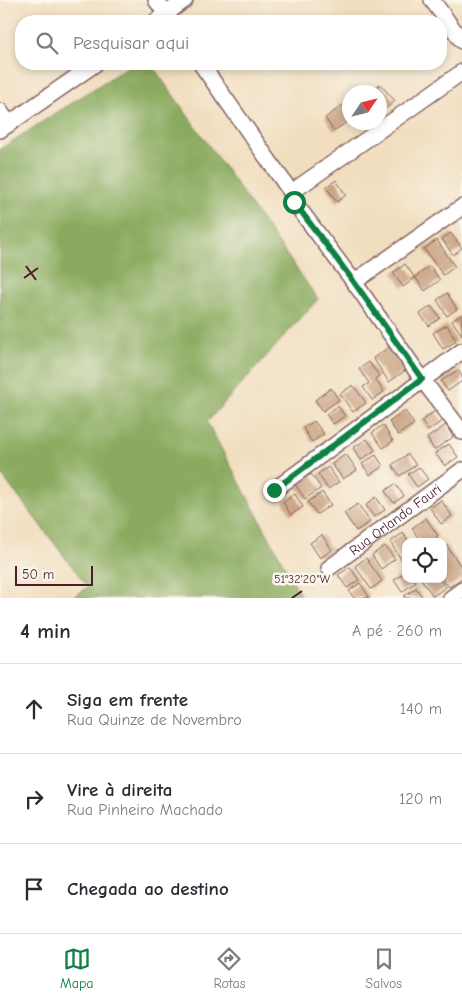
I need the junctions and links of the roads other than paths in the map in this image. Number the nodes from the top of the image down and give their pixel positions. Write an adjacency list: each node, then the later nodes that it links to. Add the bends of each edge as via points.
1 (156, 0): 4 (street)
2 (185, 0): 5 (street)
3 (432, 0): 6 (street)
4 (162, 15)
5 (168, 15)
6 (443, 15)
7 (447, 20): 8 (street)
8 (462, 41)
9 (86, 70): 13 (street)
10 (205, 70): 14 (street)
11 (462, 72): 14 (street, via 296,189)
12 (0, 111): 13 (street)
13 (4, 127)
14 (293, 195): 16 (street, via 294,202)
15 (462, 207): 16 (street)
16 (354, 282): 18 (street)
17 (462, 351): 18 (street)
18 (422, 379): 19 (street); 21 (street)
19 (462, 432)
20 (462, 470): 22 (street, Rua Orlando Fauri)
21 (274, 490)
22 (329, 568)
23 (462, 590): 24 (street)
24 (451, 598)

